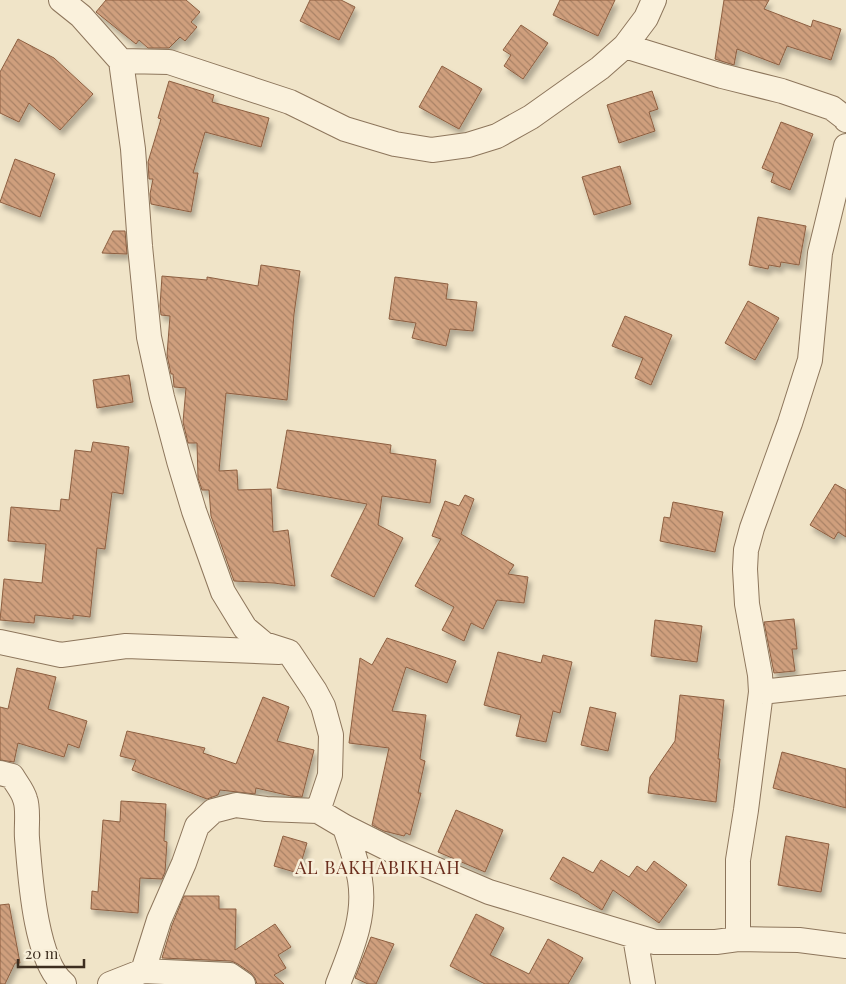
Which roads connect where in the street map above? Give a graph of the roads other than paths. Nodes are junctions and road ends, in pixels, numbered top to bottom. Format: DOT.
graph roads {
  1 [pos="61,0"];
  2 [pos="654,0"];
  3 [pos="625,46"];
  4 [pos="120,61"];
  5 [pos="846,120"];
  6 [pos="846,146"];
  7 [pos="0,642"];
  8 [pos="289,652"];
  9 [pos="846,683"];
  10 [pos="761,692"];
  11 [pos="0,773"];
  12 [pos="318,810"];
  13 [pos="345,827"];
  14 [pos="635,936"];
  15 [pos="738,939"];
  16 [pos="846,946"];
  17 [pos="143,971"];
  18 [pos="64,984"];
  19 [pos="110,984"];
  20 [pos="243,984"];
  21 [pos="338,984"];
  22 [pos="643,984"];
  1 -- 4 [label="street"];
  2 -- 3 [label="street"];
  3 -- 4 [label="street"];
  3 -- 5 [label="street"];
  4 -- 8 [label="street"];
  6 -- 10 [label="street"];
  7 -- 8 [label="street"];
  8 -- 12 [label="street"];
  9 -- 10 [label="street"];
  10 -- 15 [label="street"];
  11 -- 18 [label="street"];
  12 -- 13 [label="street"];
  12 -- 17 [label="street"];
  13 -- 14 [label="street"];
  13 -- 21 [label="street"];
  14 -- 15 [label="street"];
  14 -- 22 [label="street"];
  15 -- 16 [label="street"];
  17 -- 19 [label="street"];
  17 -- 20 [label="street"];
}
